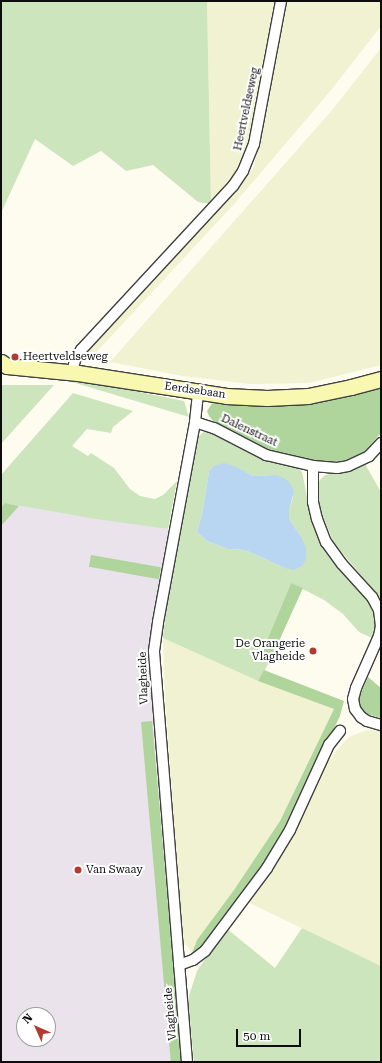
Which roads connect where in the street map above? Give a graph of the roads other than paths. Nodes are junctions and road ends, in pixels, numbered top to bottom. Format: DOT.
graph roads {
  1 [pos="281,1"];
  2 [pos="3,365"];
  3 [pos="72,372"];
  4 [pos="381,379"];
  5 [pos="198,392"];
  6 [pos="195,422"];
  7 [pos="381,443"];
  8 [pos="313,466"];
  9 [pos="381,725"];
  10 [pos="340,731"];
  11 [pos="179,965"];
  12 [pos="187,1062"];
  1 -- 3 [label="street, Heertveldseweg"];
  2 -- 3 [label="main road, Eerdsebaan"];
  3 -- 5 [label="main road, Eerdsebaan"];
  4 -- 5 [label="main road, Eerdsebaan"];
  5 -- 6 [label="street, Vlagheide"];
  6 -- 8 [label="street, Dalenstraat"];
  6 -- 11 [label="street, Vlagheide"];
  7 -- 8 [label="street, Dalenstraat"];
  8 -- 9 [label="street"];
  10 -- 11 [label="street"];
  11 -- 12 [label="street, Vlagheide"];
}
